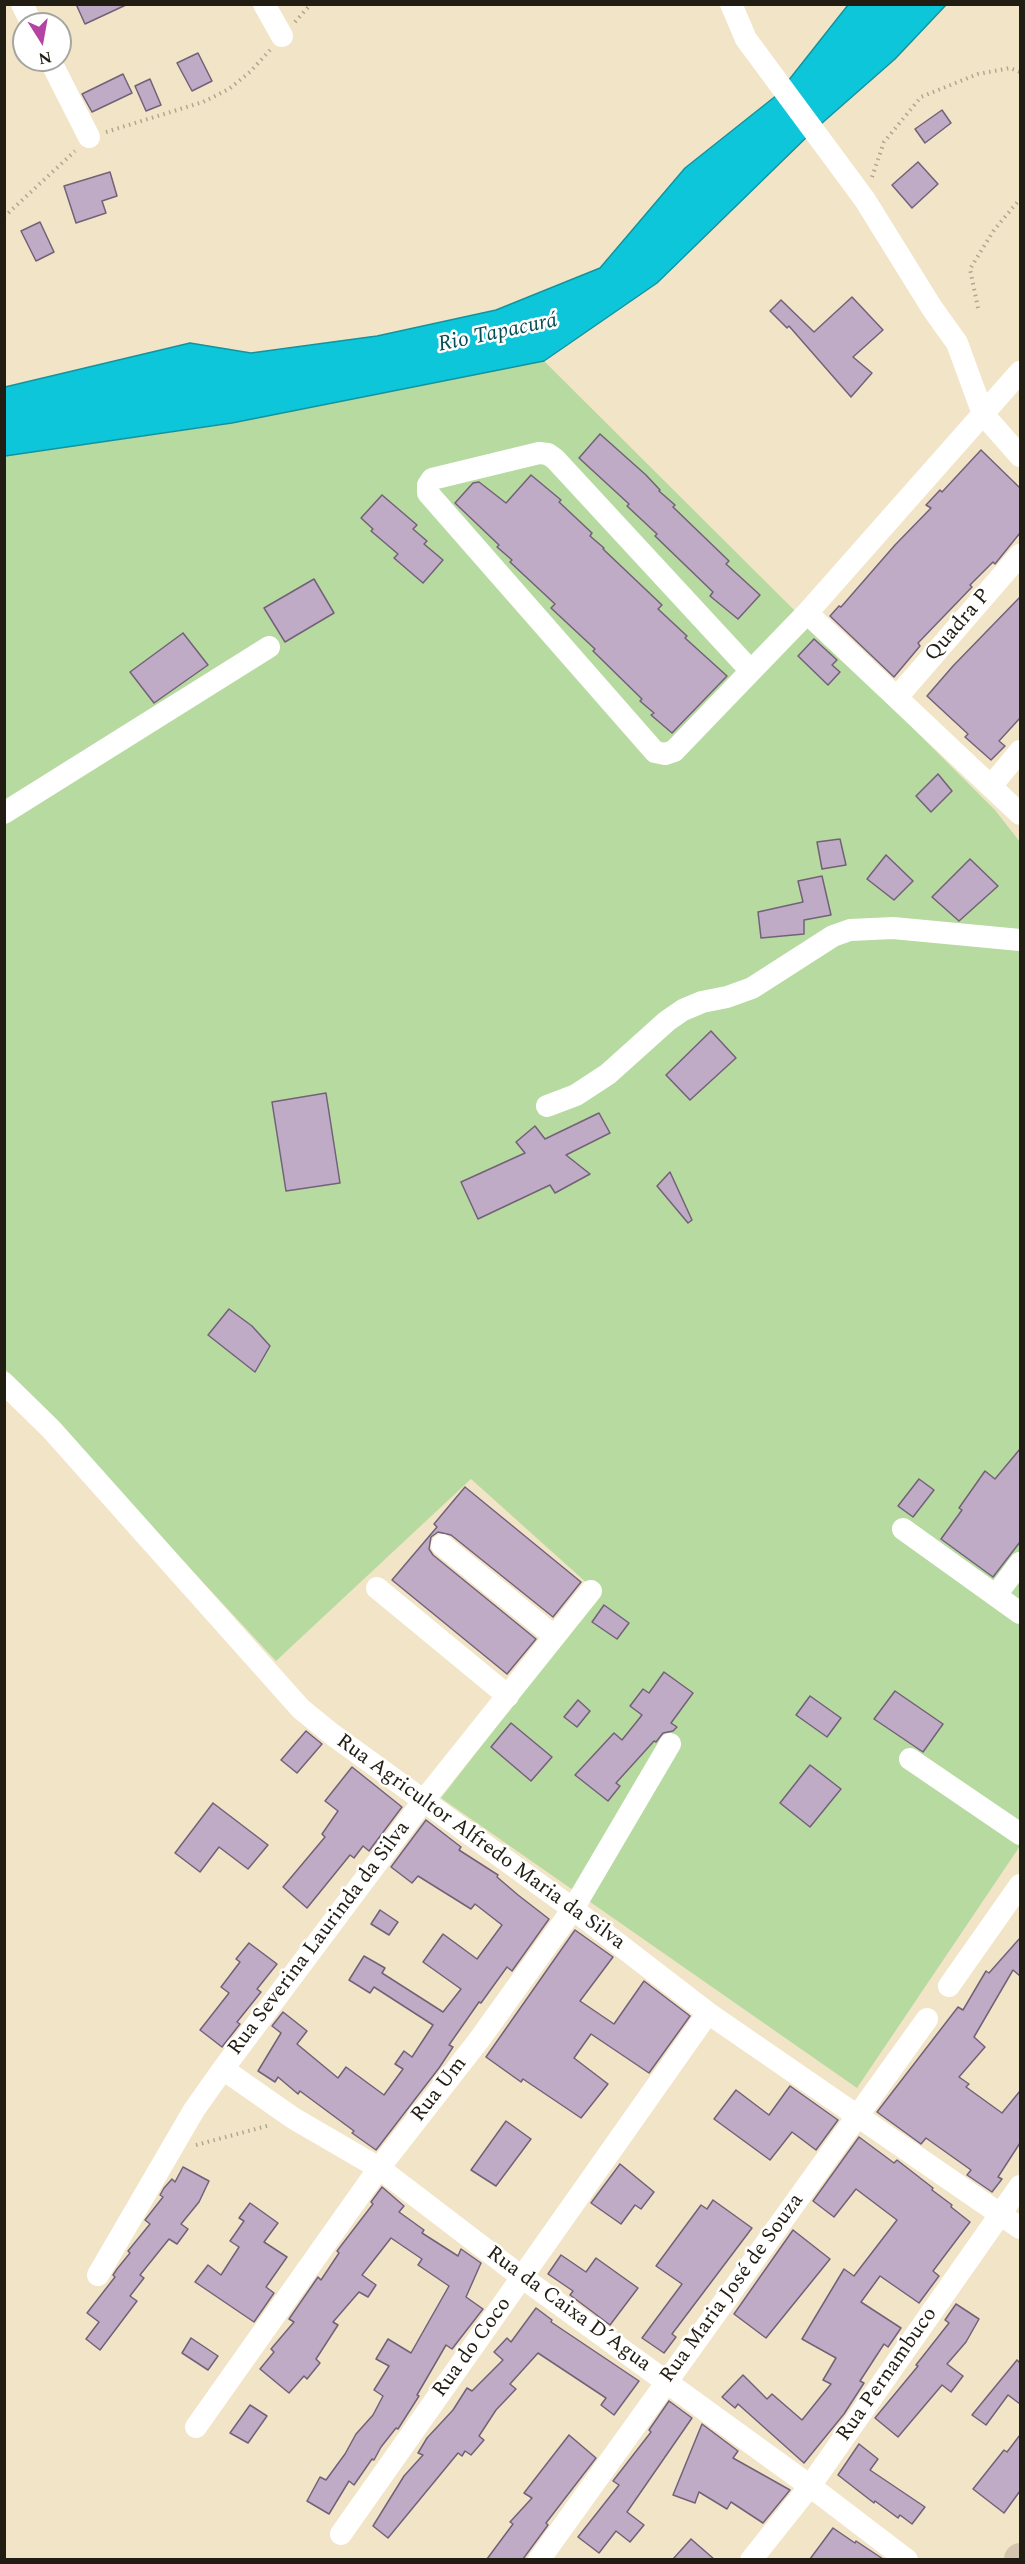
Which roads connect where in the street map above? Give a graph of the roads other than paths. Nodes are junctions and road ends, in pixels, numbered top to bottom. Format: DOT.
graph roads {
  1 [pos="264,4"];
  2 [pos="731,4"];
  3 [pos="282,36"];
  4 [pos="56,72"];
  5 [pos="89,137"];
  6 [pos="1020,372"];
  7 [pos="983,414"];
  8 [pos="1020,456"];
  9 [pos="1020,555"];
  10 [pos="807,613"];
  11 [pos="269,647"];
  12 [pos="751,671"];
  13 [pos="898,696"];
  14 [pos="1020,751"];
  15 [pos="992,785"];
  16 [pos="4,813"];
  17 [pos="1020,814"];
  18 [pos="1020,940"];
  19 [pos="547,1106"];
  20 [pos="4,1383"];
  21 [pos="903,1529"];
  22 [pos="442,1545"];
  23 [pos="1020,1563"];
  24 [pos="377,1588"];
  25 [pos="591,1591"];
  26 [pos="996,1595"];
  27 [pos="1020,1613"];
  28 [pos="555,1636"];
  29 [pos="508,1696"];
  30 [pos="670,1744"];
  31 [pos="910,1759"];
  32 [pos="424,1800"];
  33 [pos="1020,1834"];
  34 [pos="1020,1885"];
  35 [pos="573,1909"];
  36 [pos="949,1986"];
  37 [pos="708,2013"];
  38 [pos="927,2019"];
  39 [pos="223,2069"];
  40 [pos="857,2115"];
  41 [pos="379,2168"];
  42 [pos="1020,2186"];
  43 [pos="1001,2214"];
  44 [pos="1020,2228"];
  45 [pos="98,2276"];
  46 [pos="523,2278"];
  47 [pos="666,2382"];
  48 [pos="196,2427"];
  49 [pos="810,2486"];
  50 [pos="341,2534"];
  51 [pos="539,2559"];
  52 [pos="751,2559"];
  53 [pos="906,2559"];
  1 -- 3 [label="street"];
  2 -- 7 [label="street"];
  4 -- 5 [label="street"];
  6 -- 7 [label="street"];
  7 -- 8 [label="street"];
  7 -- 10 [label="street"];
  9 -- 13 [label="street, Quadra P"];
  10 -- 12 [label="street"];
  10 -- 13 [label="street"];
  11 -- 16 [label="street"];
  12 -- 12 [label="street"];
  13 -- 15 [label="street"];
  14 -- 15 [label="street"];
  15 -- 17 [label="street"];
  18 -- 19 [label="street"];
  20 -- 32 [label="street, Rua Agricultor Alfredo Maria da Silva"];
  21 -- 26 [label="street"];
  22 -- 28 [label="street"];
  23 -- 26 [label="street"];
  24 -- 29 [label="street"];
  25 -- 28 [label="street, Rua Severina Laurinda da Silva"];
  26 -- 27 [label="street"];
  28 -- 29 [label="street, Rua Severina Laurinda da Silva"];
  29 -- 32 [label="street, Rua Severina Laurinda da Silva"];
  30 -- 35 [label="street, Rua Um"];
  31 -- 33 [label="street"];
  32 -- 35 [label="street, Rua Agricultor Alfredo Maria da Silva"];
  32 -- 39 [label="street, Rua Severina Laurinda da Silva"];
  34 -- 36 [label="street"];
  35 -- 37 [label="street, Rua Agricultor Alfredo Maria da Silva"];
  35 -- 41 [label="street, Rua Um"];
  37 -- 40 [label="street, Rua Agricultor Alfredo Maria da Silva"];
  37 -- 46 [label="street, Rua do Coco"];
  38 -- 40 [label="street, Rua Maria José de Souza"];
  39 -- 41 [label="street, Rua da Caixa D´Agua"];
  39 -- 45 [label="street, Rua Severina Laurinda da Silva"];
  40 -- 43 [label="street, Rua Agricultor Alfredo Maria da Silva"];
  40 -- 47 [label="street, Rua Maria José de Souza"];
  41 -- 46 [label="street, Rua da Caixa D´Agua"];
  41 -- 48 [label="street, Rua Um"];
  42 -- 43 [label="street, Rua Pernambuco"];
  43 -- 44 [label="street, Rua Agricultor Alfredo Maria da Silva"];
  43 -- 49 [label="street, Rua Pernambuco"];
  46 -- 47 [label="street, Rua da Caixa D´Agua"];
  46 -- 50 [label="street, Rua do Coco"];
  47 -- 49 [label="street, Rua da Caixa D´Agua"];
  47 -- 51 [label="street, Rua Maria José de Souza"];
  49 -- 52 [label="street, Rua Pernambuco"];
  49 -- 53 [label="street, Rua da Caixa D´Agua"];
}
